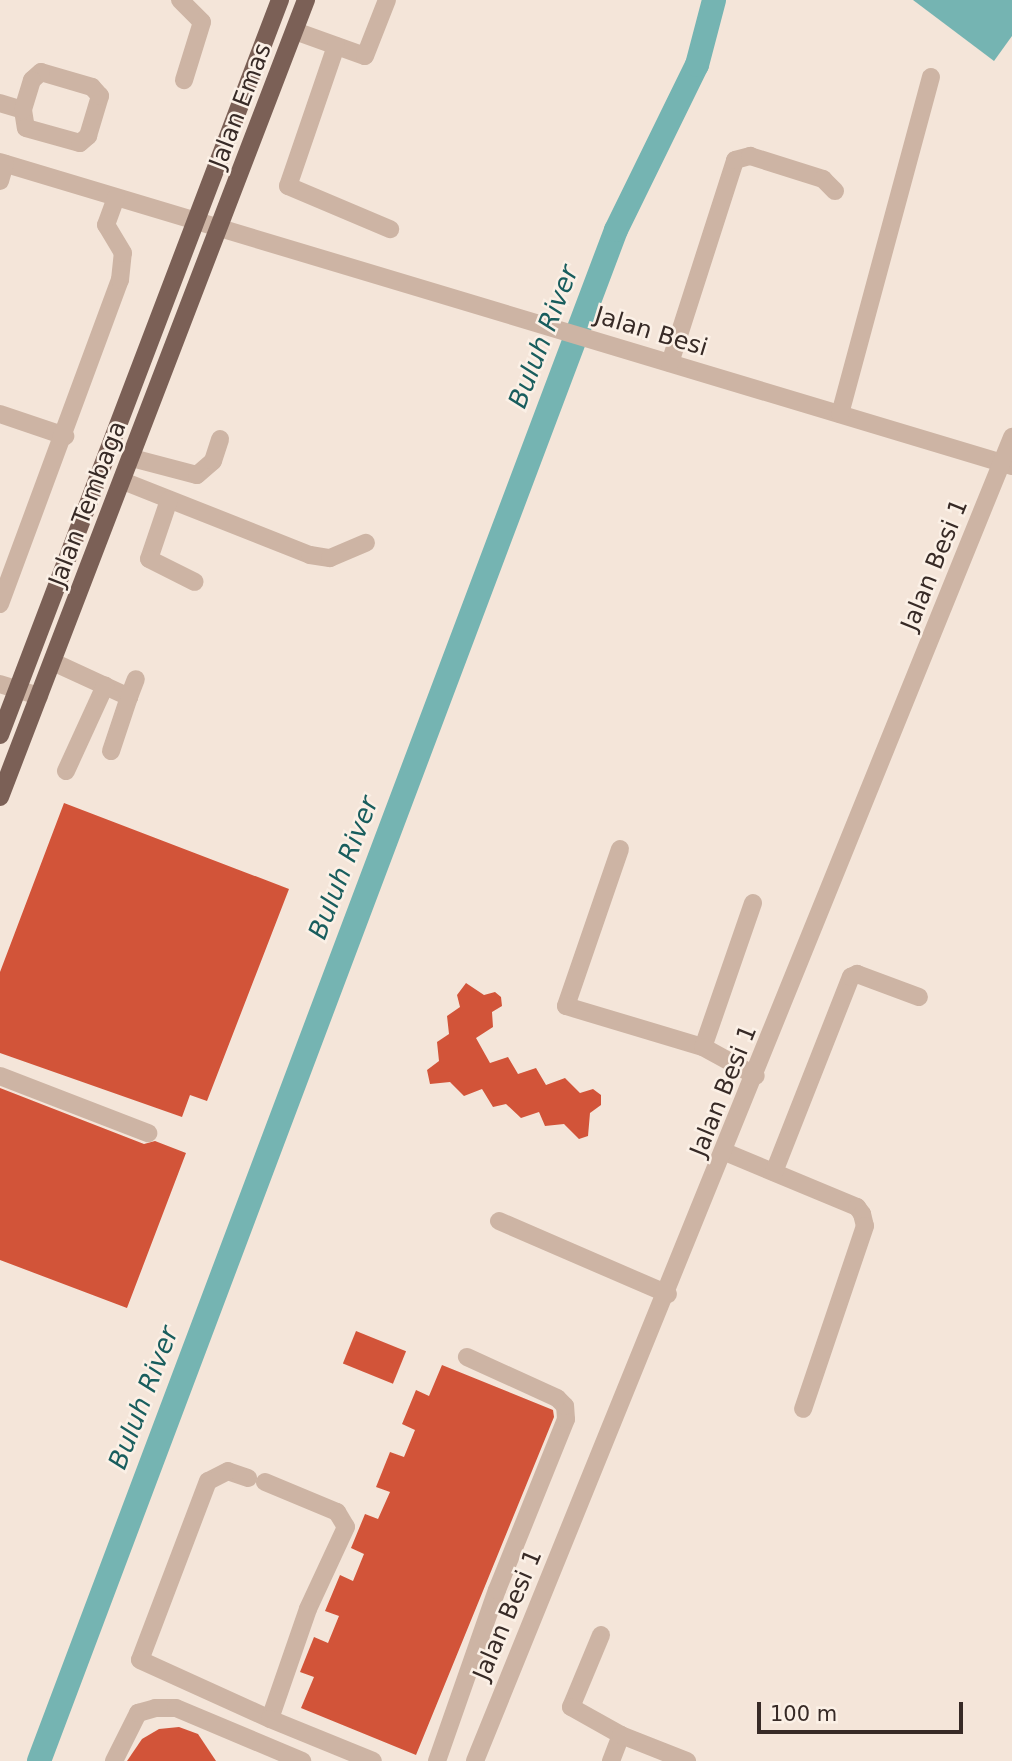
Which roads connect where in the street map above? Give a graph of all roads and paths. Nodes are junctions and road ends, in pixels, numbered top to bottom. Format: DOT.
graph roads {
  1 [pos="180,0"];
  2 [pos="281,0"];
  3 [pos="306,0"];
  4 [pos="387,0"];
  5 [pos="295,31"];
  6 [pos="336,46"];
  7 [pos="930,77"];
  8 [pos="184,80"];
  9 [pos="0,103"];
  10 [pos="23,110"];
  11 [pos="2,169"];
  12 [pos="835,191"];
  13 [pos="116,198"];
  14 [pos="195,221"];
  15 [pos="220,229"];
  16 [pos="390,229"];
  17 [pos="670,363"];
  18 [pos="0,414"];
  19 [pos="840,414"];
  20 [pos="65,436"];
  21 [pos="1012,436"];
  22 [pos="220,439"];
  23 [pos="132,458"];
  24 [pos="1007,464"];
  25 [pos="123,481"];
  26 [pos="169,500"];
  27 [pos="366,543"];
  28 [pos="195,582"];
  29 [pos="0,604"];
  30 [pos="53,662"];
  31 [pos="136,679"];
  32 [pos="0,684"];
  33 [pos="105,686"];
  34 [pos="18,689"];
  35 [pos="39,696"];
  36 [pos="129,697"];
  37 [pos="0,735"];
  38 [pos="111,751"];
  39 [pos="66,771"];
  40 [pos="0,797"];
  41 [pos="620,849"];
  42 [pos="753,903"];
  43 [pos="919,997"];
  44 [pos="703,1047"];
  45 [pos="0,1076"];
  46 [pos="756,1076"];
  47 [pos="148,1133"];
  48 [pos="725,1152"];
  49 [pos="774,1172"];
  50 [pos="499,1221"];
  51 [pos="668,1294"];
  52 [pos="467,1357"];
  53 [pos="803,1409"];
  54 [pos="601,1635"];
  55 [pos="270,1719"];
  56 [pos="621,1735"];
  57 [pos="614,1760"];
  58 [pos="114,1761"];
  59 [pos="302,1761"];
  60 [pos="373,1761"];
  61 [pos="437,1761"];
  62 [pos="475,1761"];
  63 [pos="687,1761"];
  1 -- 8 [label="street"];
  2 -- 14 [label="main road, Jalan Emas"];
  3 -- 5 [label="main road, Jalan Emas"];
  4 -- 6 [label="street"];
  5 -- 6 [label="street"];
  5 -- 15 [label="main road, Jalan Emas"];
  6 -- 16 [label="street"];
  7 -- 19 [label="street"];
  9 -- 10 [label="street"];
  10 -- 10 [label="street"];
  11 -- 13 [label="street, Jalan Besi"];
  12 -- 17 [label="street"];
  13 -- 14 [label="street, Jalan Besi"];
  13 -- 20 [label="street"];
  14 -- 15 [label="street, Jalan Besi"];
  14 -- 34 [label="main road, Jalan Tembaga"];
  15 -- 17 [label="street, Jalan Besi"];
  15 -- 23 [label="main road, Jalan Tembaga"];
  17 -- 19 [label="street, Jalan Besi"];
  18 -- 20 [label="street"];
  19 -- 24 [label="street, Jalan Besi"];
  20 -- 29 [label="street"];
  21 -- 24 [label="street, Jalan Besi 1"];
  22 -- 23 [label="street"];
  23 -- 25 [label="main road, Jalan Tembaga"];
  24 -- 46 [label="street, Jalan Besi 1"];
  25 -- 26 [label="street"];
  25 -- 30 [label="main road, Jalan Tembaga"];
  26 -- 27 [label="street"];
  26 -- 28 [label="street"];
  30 -- 33 [label="street"];
  30 -- 35 [label="main road, Jalan Tembaga"];
  31 -- 36 [label="street"];
  32 -- 34 [label="street"];
  33 -- 36 [label="street"];
  33 -- 39 [label="street"];
  34 -- 35 [label="street"];
  34 -- 37 [label="main road, Jalan Tembaga"];
  35 -- 40 [label="main road, Jalan Tembaga"];
  36 -- 38 [label="street"];
  41 -- 44 [label="street"];
  42 -- 44 [label="street"];
  43 -- 49 [label="street"];
  44 -- 46 [label="street"];
  45 -- 47 [label="street"];
  46 -- 48 [label="street, Jalan Besi 1"];
  48 -- 49 [label="street"];
  48 -- 51 [label="street, Jalan Besi 1"];
  49 -- 53 [label="street"];
  50 -- 51 [label="street"];
  51 -- 62 [label="street, Jalan Besi 1"];
  52 -- 61 [label="street"];
  54 -- 56 [label="street"];
  55 -- 55 [label="street"];
  55 -- 60 [label="street"];
  56 -- 57 [label="street"];
  56 -- 63 [label="street"];
  58 -- 59 [label="street"];
}
